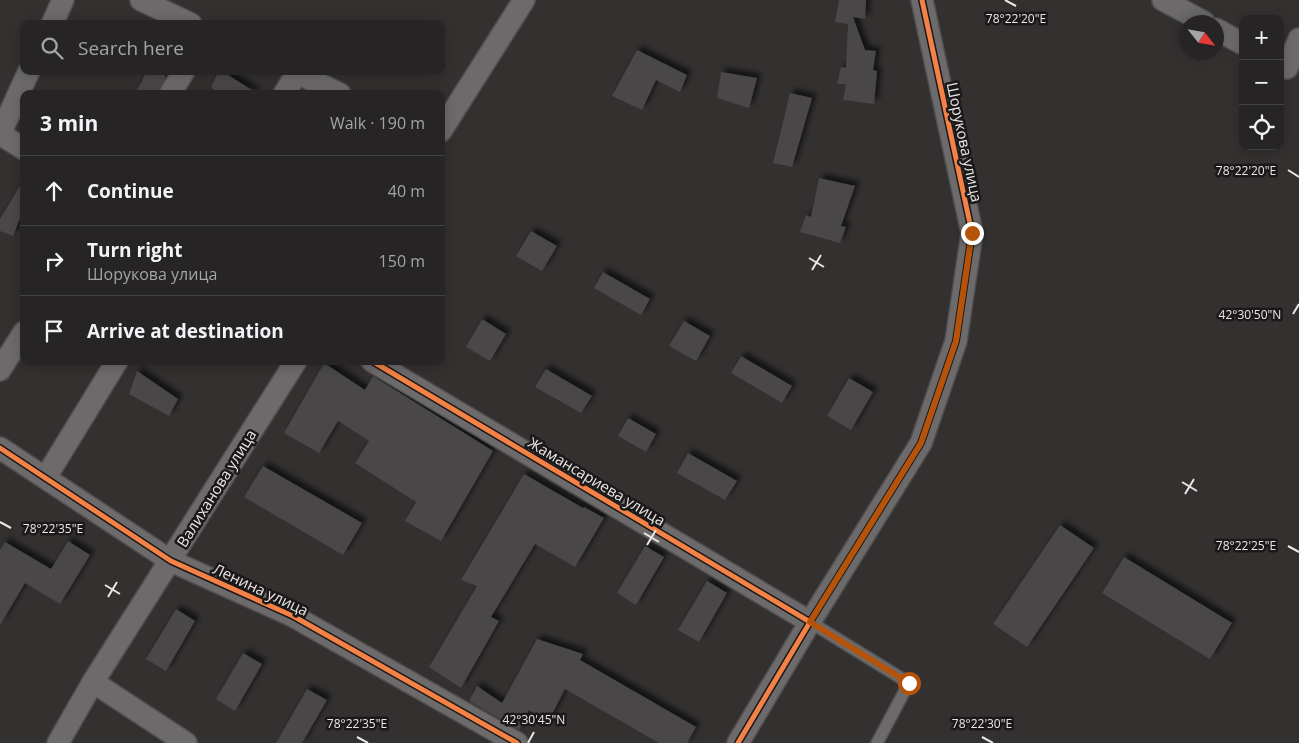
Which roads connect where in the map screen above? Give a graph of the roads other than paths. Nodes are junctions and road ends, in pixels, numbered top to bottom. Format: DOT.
graph roads {
  1 [pos="63,0"];
  2 [pos="141,0"];
  3 [pos="524,0"];
  4 [pos="922,0"];
  5 [pos="1163,0"];
  6 [pos="1191,15"];
  7 [pos="54,20"];
  8 [pos="183,20"];
  9 [pos="1224,33"];
  10 [pos="1299,39"];
  11 [pos="1239,42"];
  12 [pos="1289,69"];
  13 [pos="27,75"];
  14 [pos="182,75"];
  15 [pos="294,75"];
  16 [pos="301,75"];
  17 [pos="20,90"];
  18 [pos="172,90"];
  19 [pos="286,90"];
  20 [pos="332,90"];
  21 [pos="20,91"];
  22 [pos="445,126"];
  23 [pos="0,134"];
  24 [pos="20,146"];
  25 [pos="20,338"];
  26 [pos="115,365"];
  27 [pos="294,365"];
  28 [pos="379,365"];
  29 [pos="0,370"];
  30 [pos="0,448"];
  31 [pos="46,478"];
  32 [pos="171,561"];
  33 [pos="810,622"];
  34 [pos="93,682"];
  35 [pos="58,743"];
  36 [pos="186,743"];
  37 [pos="517,743"];
  38 [pos="738,743"];
  39 [pos="877,743"];
  1 -- 7 [label="street"];
  2 -- 8 [label="street"];
  3 -- 22 [label="street"];
  4 -- 33 [label="street, Шорукова улица"];
  5 -- 6 [label="street"];
  9 -- 11 [label="street"];
  10 -- 12 [label="street"];
  13 -- 17 [label="street"];
  14 -- 18 [label="street"];
  15 -- 19 [label="street"];
  16 -- 20 [label="street"];
  21 -- 23 [label="street"];
  23 -- 24 [label="street"];
  25 -- 29 [label="street"];
  26 -- 31 [label="street"];
  27 -- 32 [label="street, Валиханова улица"];
  28 -- 33 [label="street, Жамансариева улица"];
  30 -- 31 [label="street, Ленина улица"];
  31 -- 32 [label="street, Ленина улица"];
  32 -- 34 [label="street, Валиханова улица"];
  32 -- 37 [label="street, Ленина улица"];
  33 -- 38 [label="street, Шорукова улица"];
  33 -- 39 [label="lane"];
  34 -- 35 [label="street, Валиханова улица"];
  34 -- 36 [label="street"];
}
